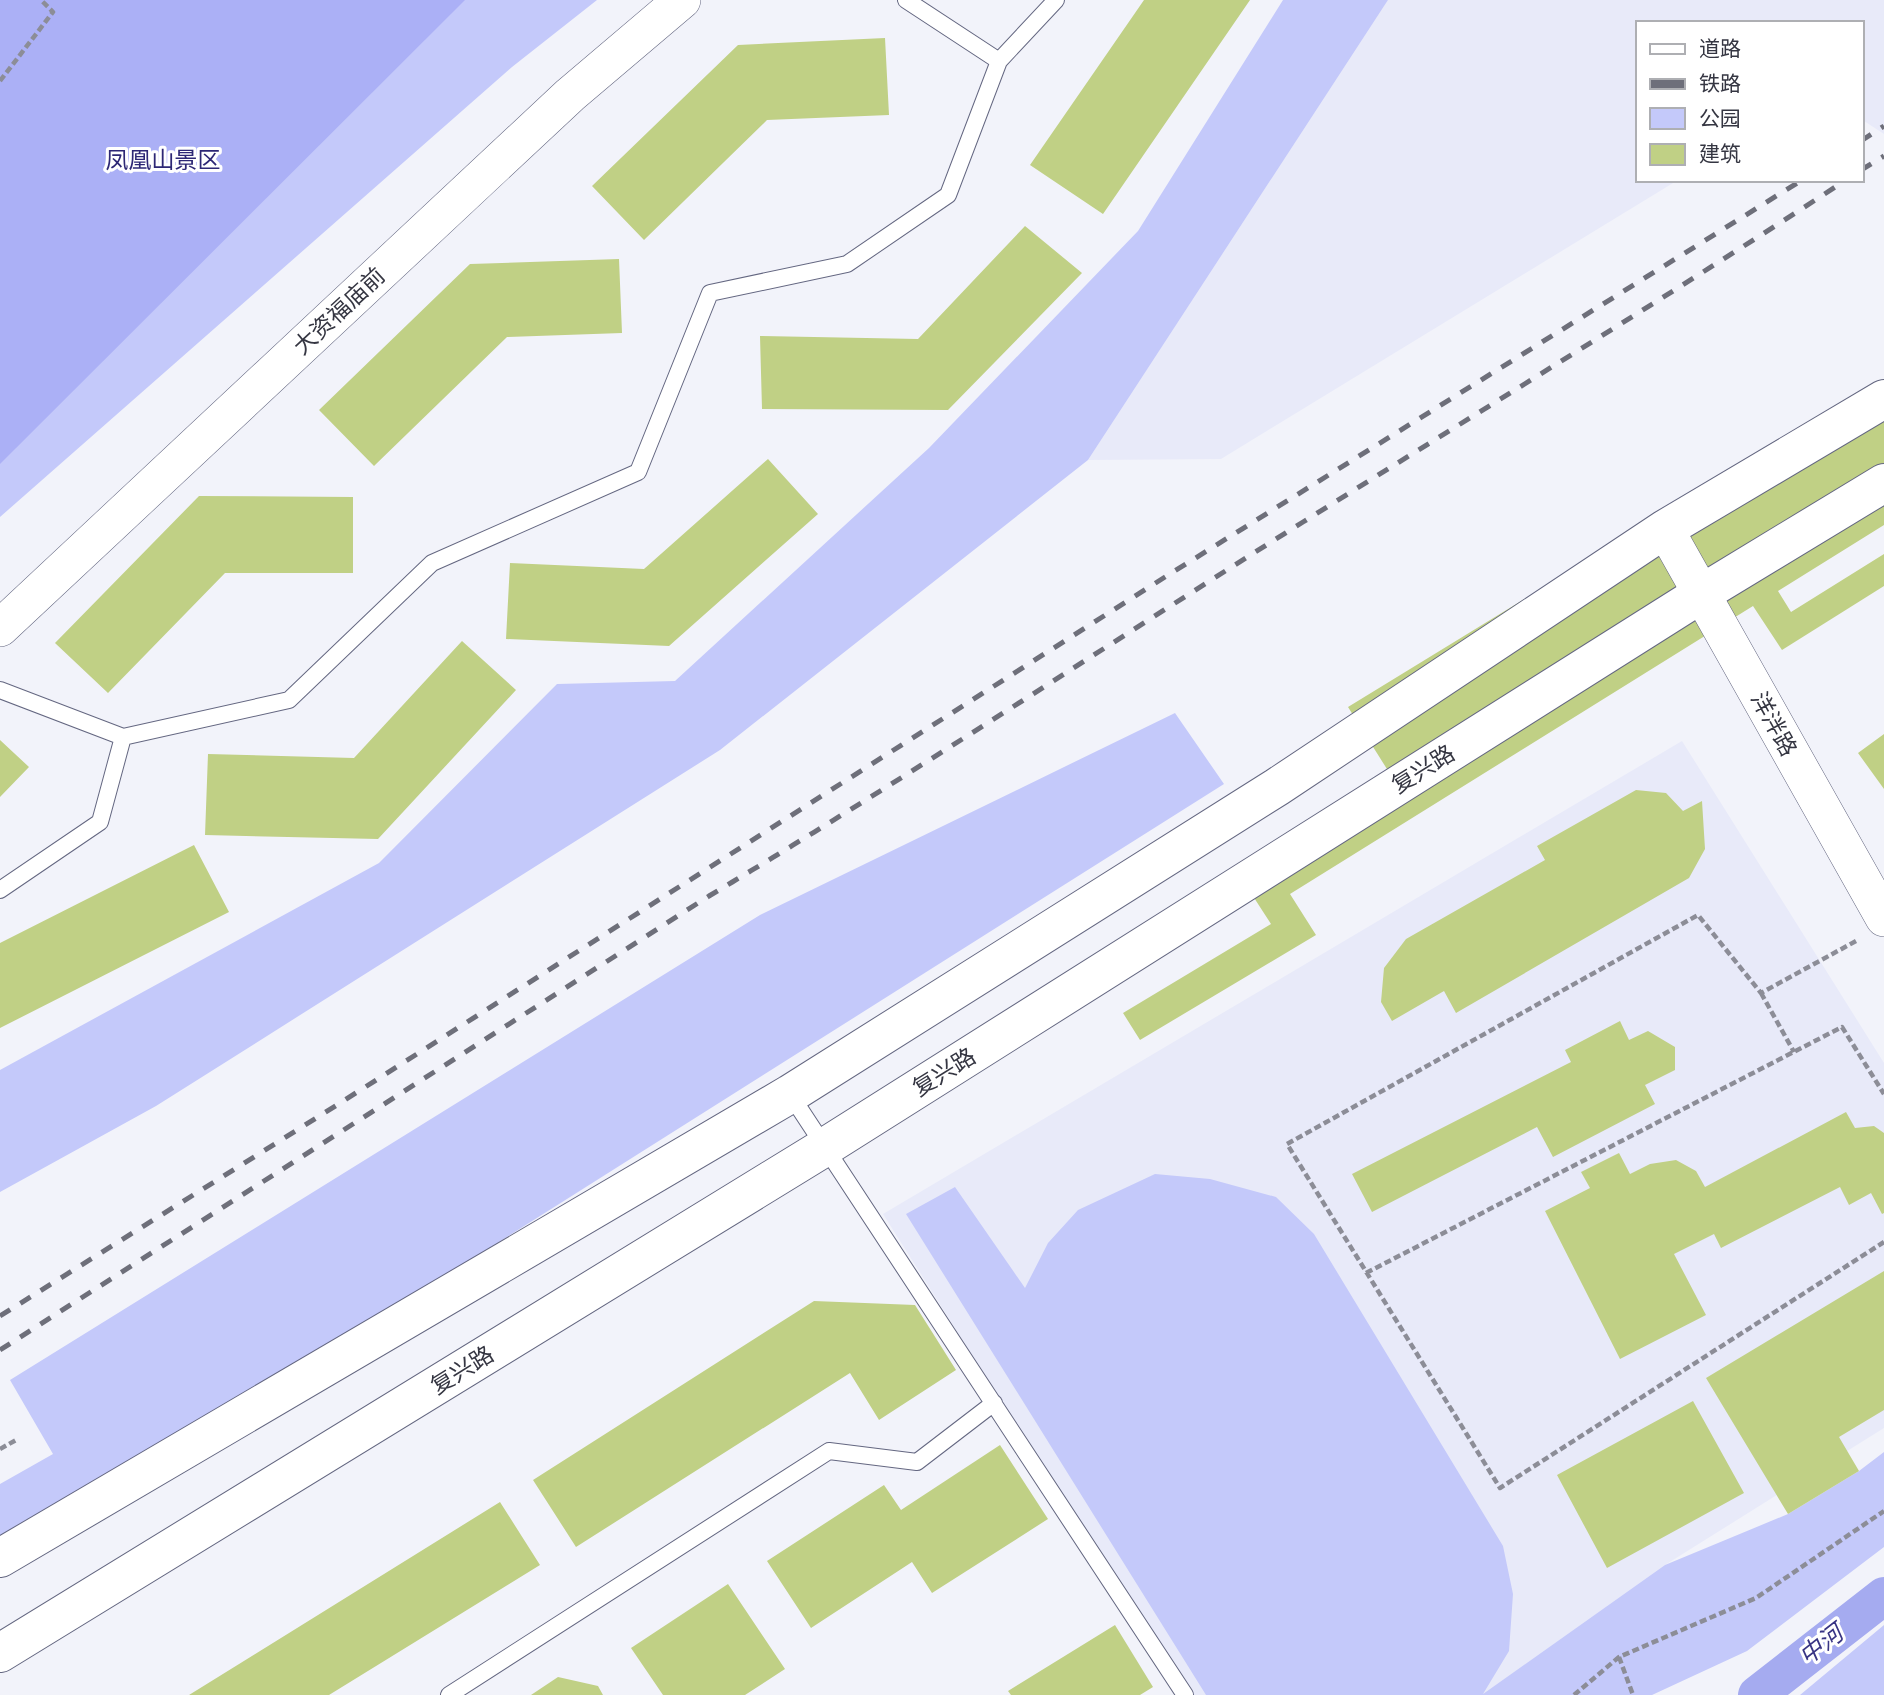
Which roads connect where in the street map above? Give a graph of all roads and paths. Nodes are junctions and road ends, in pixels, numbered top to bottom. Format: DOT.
graph roads {
  1 [pos="41,0"];
  2 [pos="682,0"];
  3 [pos="906,0"];
  4 [pos="1056,0"];
  5 [pos="999,61"];
  6 [pos="0,82"];
  7 [pos="1884,399"];
  8 [pos="1884,483"];
  9 [pos="1665,529"];
  10 [pos="1701,594"];
  11 [pos="0,628"];
  12 [pos="0,690"];
  13 [pos="123,737"];
  14 [pos="0,890"];
  15 [pos="1873,928"];
  16 [pos="1761,993"];
  17 [pos="1794,1052"];
  18 [pos="790,1094"];
  19 [pos="1884,1094"];
  20 [pos="825,1147"];
  21 [pos="1884,1242"];
  22 [pos="1366,1273"];
  23 [pos="994,1403"];
  24 [pos="16,1440"];
  25 [pos="0,1449"];
  26 [pos="1884,1511"];
  27 [pos="0,1558"];
  28 [pos="0,1653"];
  29 [pos="1619,1657"];
  30 [pos="449,1695"];
  31 [pos="1185,1695"];
  32 [pos="1574,1695"];
  33 [pos="1633,1695"];
  1 -- 6 [label="path"];
  2 -- 11 [label="street, 大资福庙前"];
  3 -- 5 [label="lane"];
  4 -- 5 [label="lane"];
  5 -- 13 [label="lane"];
  7 -- 9 [label="main road"];
  8 -- 10 [label="main road, 复兴路"];
  9 -- 10 [label="street, 洋泮路"];
  9 -- 18 [label="main road"];
  10 -- 15 [label="street, 洋泮路"];
  10 -- 20 [label="main road, 复兴路"];
  12 -- 13 [label="lane"];
  13 -- 14 [label="lane"];
  15 -- 16 [label="path"];
  16 -- 17 [label="path"];
  16 -- 22 [label="path"];
  17 -- 19 [label="path"];
  17 -- 22 [label="path"];
  18 -- 20 [label="lane"];
  18 -- 27 [label="main road"];
  20 -- 23 [label="lane"];
  20 -- 28 [label="main road, 复兴路"];
  21 -- 22 [label="path"];
  23 -- 30 [label="lane"];
  23 -- 31 [label="lane"];
  24 -- 25 [label="path"];
  26 -- 29 [label="path"];
  29 -- 32 [label="path"];
  29 -- 33 [label="path"];
}
